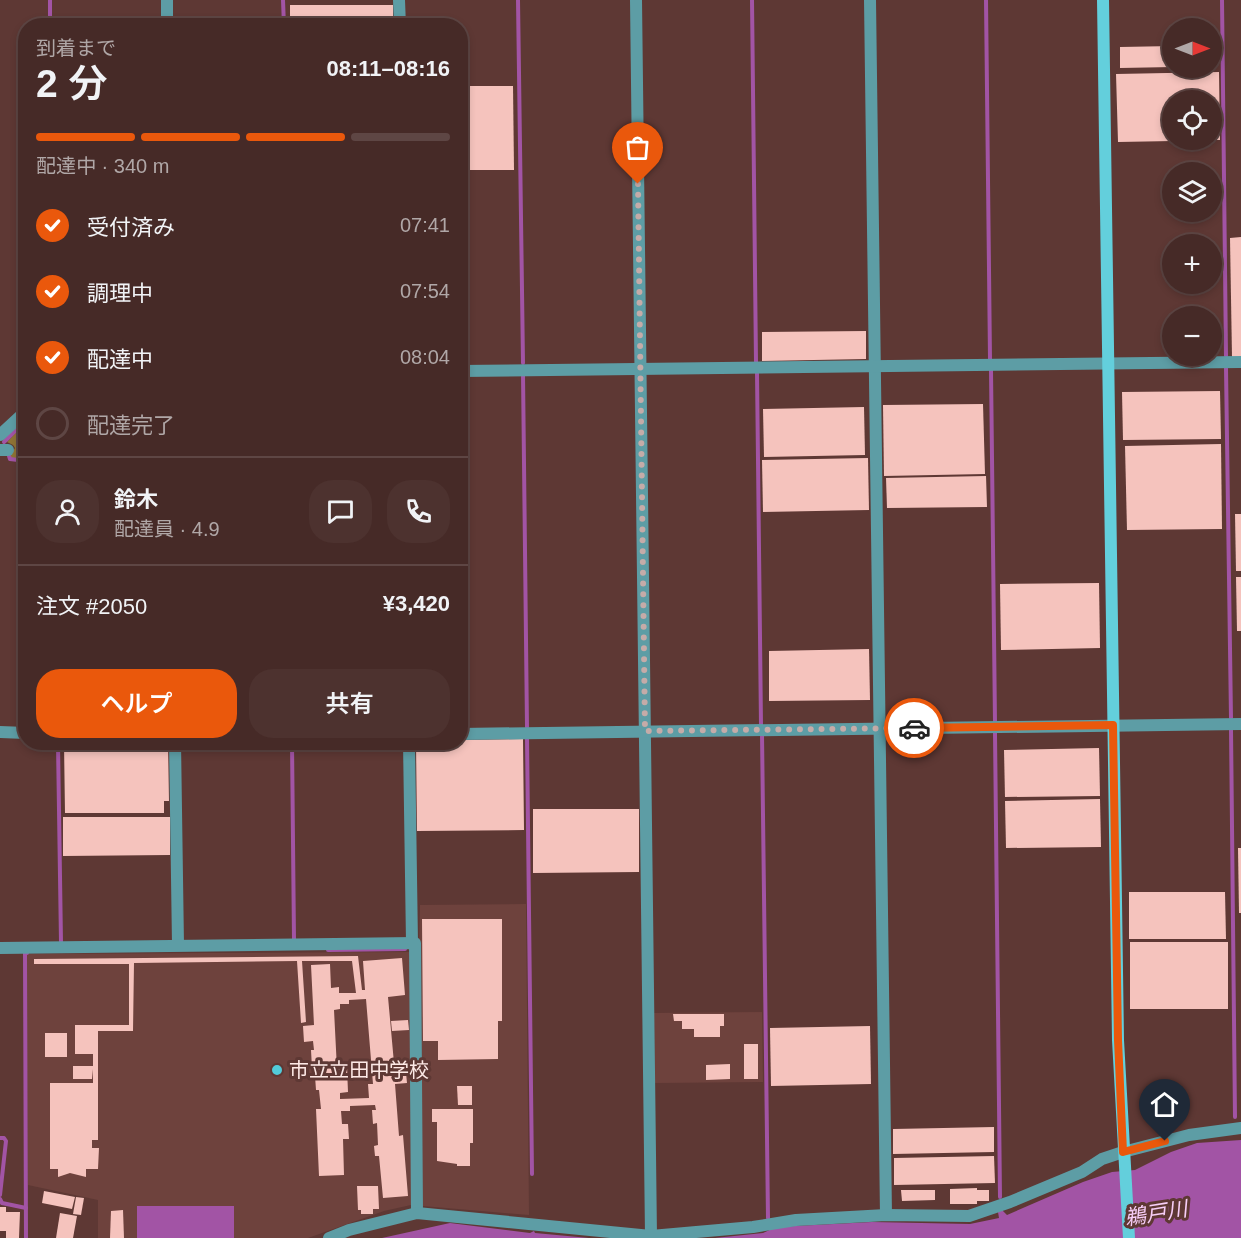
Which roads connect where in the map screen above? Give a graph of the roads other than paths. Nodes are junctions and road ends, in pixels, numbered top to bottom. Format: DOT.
graph roads {
  1 [pos="167,0"];
  2 [pos="399,0"];
  3 [pos="636,0"];
  4 [pos="870,0"];
  5 [pos="1103,0"];
  6 [pos="167,18"];
  7 [pos="400,18"];
  8 [pos="1241,362"];
  9 [pos="1108,363"];
  10 [pos="874,366"];
  11 [pos="640,369"];
  12 [pos="468,371"];
  13 [pos="18,418"];
  14 [pos="0,435"];
  15 [pos="1241,724"];
  16 [pos="1113,725"];
  17 [pos="878,729"];
  18 [pos="645,731"];
  19 [pos="0,732"];
  20 [pos="18,733"];
  21 [pos="468,734"];
  22 [pos="175,750"];
  23 [pos="409,750"];
  24 [pos="412,944"];
  25 [pos="178,945"];
  26 [pos="0,948"];
  27 [pos="1241,1128"];
  28 [pos="1123,1152"];
  29 [pos="417,1213"];
  30 [pos="886,1215"];
  31 [pos="651,1236"];
  32 [pos="329,1238"];
  33 [pos="1129,1238"];
  1 -- 6 [label="street"];
  2 -- 7 [label="street"];
  3 -- 11 [label="street"];
  4 -- 10 [label="street"];
  5 -- 9 [label="street"];
  8 -- 9 [label="street"];
  9 -- 10 [label="street"];
  9 -- 16 [label="street"];
  10 -- 11 [label="street"];
  10 -- 17 [label="street"];
  11 -- 12 [label="street"];
  11 -- 18 [label="street"];
  13 -- 14 [label="street"];
  15 -- 16 [label="street"];
  16 -- 17 [label="street"];
  16 -- 28 [label="street"];
  17 -- 18 [label="street"];
  17 -- 30 [label="street"];
  18 -- 21 [label="street"];
  18 -- 31 [label="street"];
  19 -- 20 [label="street"];
  22 -- 25 [label="street"];
  23 -- 24 [label="street"];
  24 -- 25 [label="street"];
  24 -- 29 [label="street"];
  25 -- 26 [label="street"];
  27 -- 28 [label="street"];
  28 -- 30 [label="street"];
  28 -- 33 [label="street"];
  29 -- 31 [label="street"];
  29 -- 32 [label="street"];
  30 -- 31 [label="street"];
}
